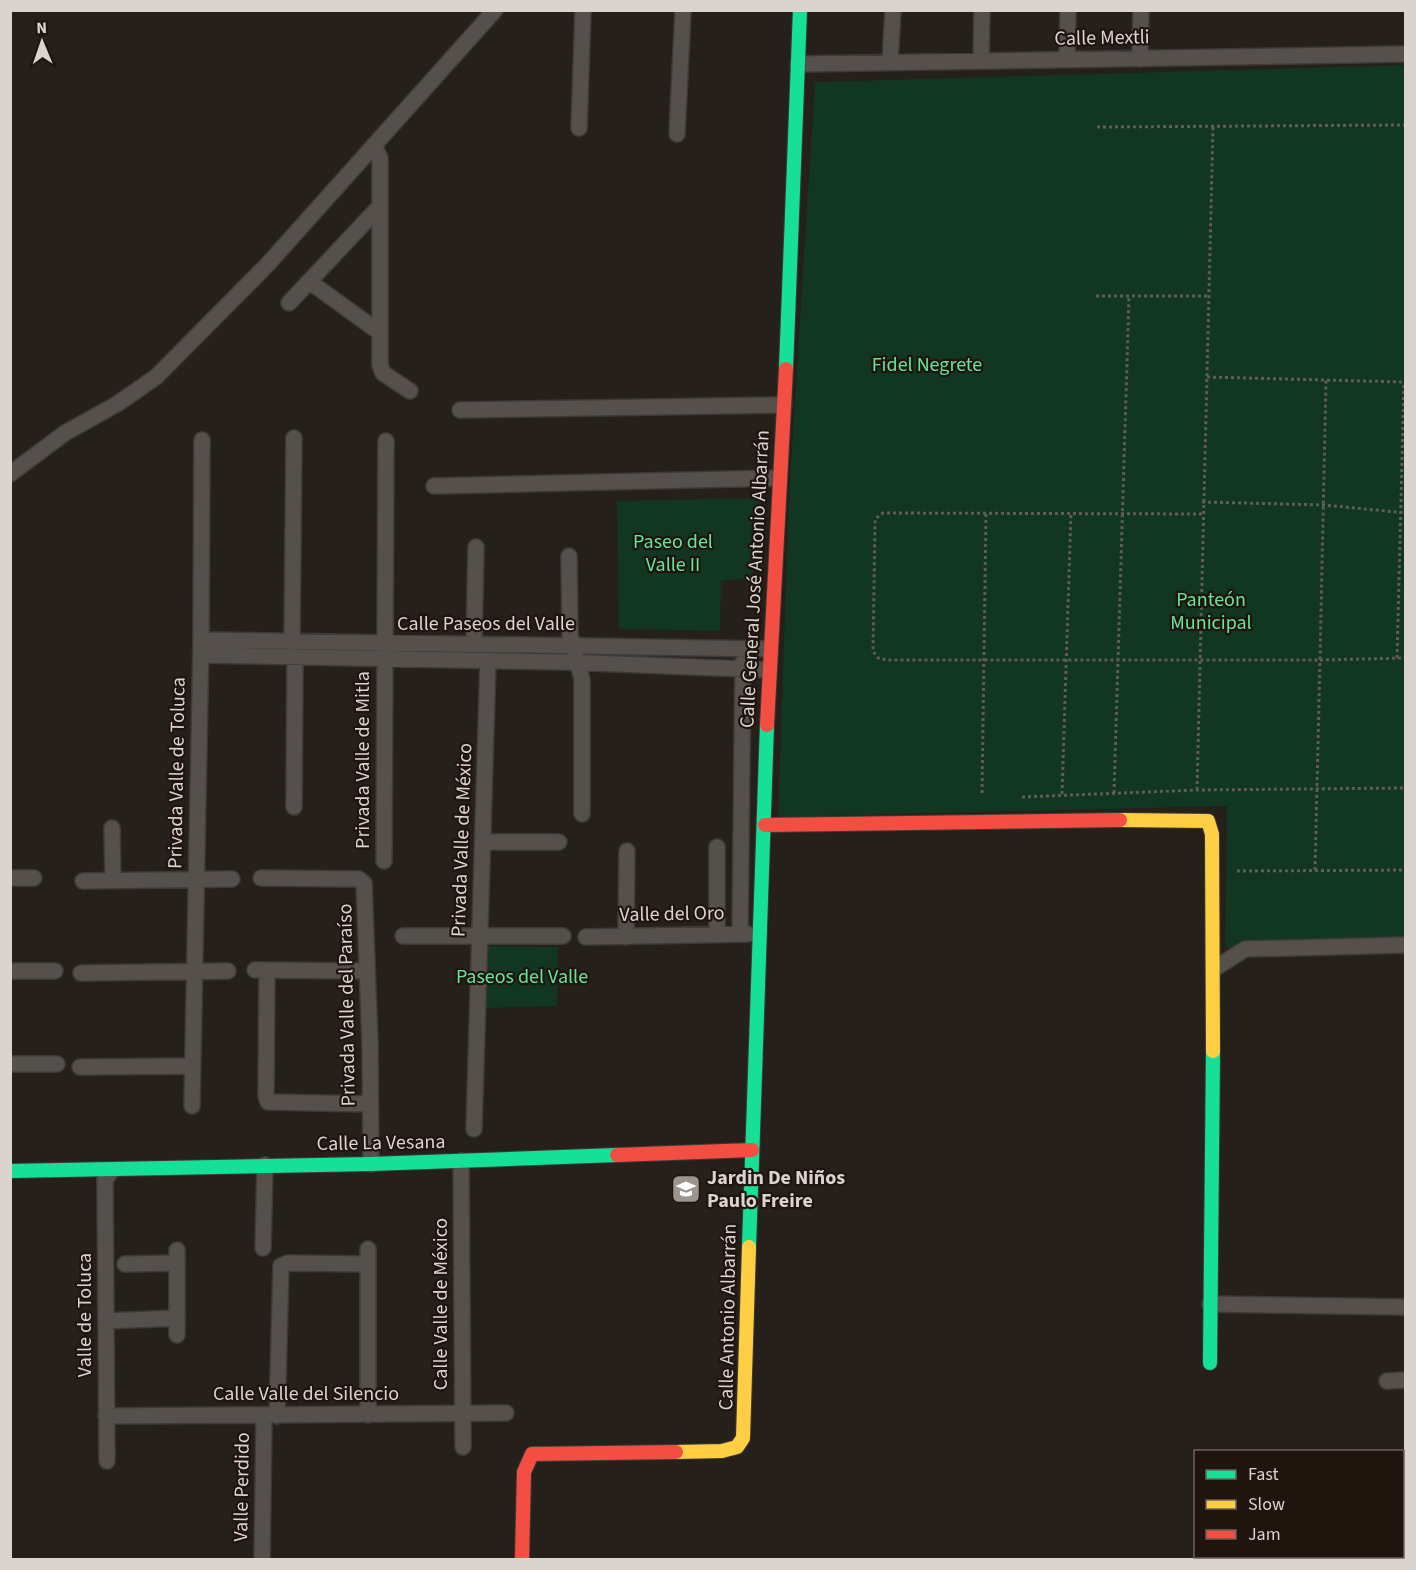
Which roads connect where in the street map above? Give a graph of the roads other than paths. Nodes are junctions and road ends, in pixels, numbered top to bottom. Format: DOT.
graph roads {
  1 [pos="495,10"];
  2 [pos="582,10"];
  3 [pos="683,10"];
  4 [pos="800,10"];
  5 [pos="893,10"];
  6 [pos="981,10"];
  7 [pos="1068,10"];
  8 [pos="1141,10"];
  9 [pos="1406,54"];
  10 [pos="1140,59"];
  11 [pos="981,60"];
  12 [pos="1067,60"];
  13 [pos="890,62"];
  14 [pos="798,64"];
  15 [pos="579,128"];
  16 [pos="677,134"];
  17 [pos="374,145"];
  18 [pos="379,207"];
  19 [pos="310,282"];
  20 [pos="289,303"];
  21 [pos="379,332"];
  22 [pos="410,391"];
  23 [pos="784,405"];
  24 [pos="460,410"];
  25 [pos="294,438"];
  26 [pos="202,440"];
  27 [pos="386,441"];
  28 [pos="10,474"];
  29 [pos="779,478"];
  30 [pos="434,486"];
  31 [pos="476,548"];
  32 [pos="569,556"];
  33 [pos="474,645"];
  34 [pos="573,646"];
  35 [pos="201,647"];
  36 [pos="743,649"];
  37 [pos="770,649"];
  38 [pos="293,650"];
  39 [pos="385,652"];
  40 [pos="488,660"];
  41 [pos="579,663"];
  42 [pos="743,668"];
  43 [pos="769,670"];
  44 [pos="294,807"];
  45 [pos="582,814"];
  46 [pos="765,825"];
  47 [pos="112,828"];
  48 [pos="484,842"];
  49 [pos="560,842"];
  50 [pos="717,847"];
  51 [pos="627,851"];
  52 [pos="384,861"];
  53 [pos="10,878"];
  54 [pos="34,878"];
  55 [pos="261,878"];
  56 [pos="196,879"];
  57 [pos="232,879"];
  58 [pos="83,881"];
  59 [pos="112,881"];
  60 [pos="717,933"];
  61 [pos="740,934"];
  62 [pos="760,935"];
  63 [pos="403,936"];
  64 [pos="480,936"];
  65 [pos="563,936"];
  66 [pos="586,937"];
  67 [pos="626,937"];
  68 [pos="1406,945"];
  69 [pos="1214,969"];
  70 [pos="10,971"];
  71 [pos="55,971"];
  72 [pos="228,971"];
  73 [pos="365,971"];
  74 [pos="193,972"];
  75 [pos="81,973"];
  76 [pos="10,1064"];
  77 [pos="57,1064"];
  78 [pos="192,1066"];
  79 [pos="80,1067"];
  80 [pos="370,1104"];
  81 [pos="192,1106"];
  82 [pos="474,1129"];
  83 [pos="752,1150"];
  84 [pos="461,1161"];
  85 [pos="371,1164"];
  86 [pos="265,1165"];
  87 [pos="112,1170"];
  88 [pos="10,1172"];
  89 [pos="263,1248"];
  90 [pos="124,1264"];
  91 [pos="1210,1304"];
  92 [pos="1406,1307"];
  93 [pos="177,1318"];
  94 [pos="106,1321"];
  95 [pos="177,1335"];
  96 [pos="1210,1363"];
  97 [pos="1406,1380"];
  98 [pos="1387,1381"];
  99 [pos="506,1413"];
  100 [pos="462,1414"];
  101 [pos="368,1415"];
  102 [pos="106,1416"];
  103 [pos="271,1416"];
  104 [pos="463,1447"];
  105 [pos="107,1461"];
  106 [pos="262,1560"];
  107 [pos="522,1560"];
  1 -- 17 [label="street"];
  2 -- 15 [label="street"];
  3 -- 16 [label="street"];
  4 -- 14 [label="street, Calle General José Antonio Albarrán"];
  5 -- 13 [label="street"];
  6 -- 11 [label="street"];
  7 -- 12 [label="street"];
  8 -- 10 [label="street"];
  9 -- 10 [label="street, Calle Mextli"];
  10 -- 12 [label="street, Calle Mextli"];
  11 -- 12 [label="street, Calle Mextli"];
  11 -- 13 [label="street, Calle Mextli"];
  13 -- 14 [label="street, Calle Mextli"];
  14 -- 23 [label="street, Calle General José Antonio Albarrán"];
  17 -- 18 [label="street"];
  17 -- 28 [label="street"];
  18 -- 19 [label="street"];
  18 -- 21 [label="street"];
  19 -- 20 [label="street"];
  19 -- 21 [label="street"];
  21 -- 22 [label="street"];
  23 -- 24 [label="street"];
  23 -- 29 [label="street, Calle General José Antonio Albarrán"];
  25 -- 38 [label="street"];
  26 -- 35 [label="street, Privada Valle de Toluca"];
  27 -- 39 [label="street, Privada Valle de Mitla"];
  29 -- 30 [label="street"];
  29 -- 37 [label="street, Calle General José Antonio Albarrán"];
  31 -- 33 [label="street"];
  32 -- 34 [label="street"];
  33 -- 34 [label="street, Calle Paseos del Valle"];
  33 -- 39 [label="street, Calle Paseos del Valle"];
  34 -- 36 [label="street, Calle Paseos del Valle"];
  34 -- 41 [label="street"];
  35 -- 38 [label="street, Calle Paseos del Valle"];
  35 -- 56 [label="street, Privada Valle de Toluca"];
  36 -- 37 [label="street, Calle Paseos del Valle"];
  36 -- 42 [label="street"];
  37 -- 43 [label="street, Calle General José Antonio Albarrán"];
  38 -- 39 [label="street, Calle Paseos del Valle"];
  38 -- 44 [label="street"];
  39 -- 40 [label="street, Calle Paseos del Valle"];
  39 -- 52 [label="street, Privada Valle de Mitla"];
  40 -- 41 [label="street, Calle Paseos del Valle"];
  40 -- 48 [label="street, Privada Valle de México"];
  41 -- 42 [label="street, Calle Paseos del Valle"];
  41 -- 45 [label="street"];
  42 -- 43 [label="street, Calle Paseos del Valle"];
  42 -- 61 [label="street"];
  43 -- 46 [label="street, Calle General José Antonio Albarrán"];
  46 -- 62 [label="street, Calle General José Antonio Albarrán"];
  46 -- 69 [label="street"];
  47 -- 59 [label="street"];
  48 -- 49 [label="street"];
  48 -- 64 [label="street, Privada Valle de México"];
  50 -- 60 [label="street"];
  51 -- 67 [label="street"];
  53 -- 54 [label="street"];
  55 -- 73 [label="street, Privada Valle del Paraíso"];
  56 -- 57 [label="street"];
  56 -- 59 [label="street"];
  56 -- 74 [label="street, Privada Valle de Toluca"];
  58 -- 59 [label="street"];
  60 -- 61 [label="street, Valle del Oro"];
  60 -- 67 [label="street, Valle del Oro"];
  61 -- 62 [label="street, Valle del Oro"];
  62 -- 83 [label="street, Calle General José Antonio Albarrán"];
  63 -- 64 [label="street"];
  64 -- 65 [label="street"];
  64 -- 82 [label="street, Privada Valle de México"];
  66 -- 67 [label="street, Valle del Oro"];
  68 -- 69 [label="street"];
  69 -- 91 [label="street"];
  70 -- 71 [label="street"];
  72 -- 74 [label="street"];
  73 -- 80 [label="street, Privada Valle del Paraíso"];
  73 -- 80 [label="street"];
  74 -- 75 [label="street"];
  74 -- 78 [label="street, Privada Valle de Toluca"];
  76 -- 77 [label="street"];
  78 -- 79 [label="street"];
  78 -- 81 [label="street, Privada Valle de Toluca"];
  80 -- 85 [label="street, Privada Valle del Paraíso"];
  83 -- 84 [label="street, Calle La Vesana"];
  83 -- 107 [label="street, Calle Antonio Albarrán"];
  84 -- 85 [label="street, Calle La Vesana"];
  84 -- 100 [label="street, Calle Valle de México"];
  85 -- 86 [label="street, Calle La Vesana"];
  86 -- 87 [label="street, Calle La Vesana"];
  86 -- 89 [label="street"];
  87 -- 88 [label="street, Calle La Vesana"];
  87 -- 94 [label="street, Valle de Toluca"];
  90 -- 93 [label="street"];
  91 -- 92 [label="street"];
  91 -- 96 [label="street"];
  93 -- 94 [label="street"];
  93 -- 95 [label="street"];
  94 -- 102 [label="street, Valle de Toluca"];
  97 -- 98 [label="street"];
  99 -- 100 [label="street, Calle Valle del Silencio"];
  100 -- 101 [label="street, Calle Valle del Silencio"];
  100 -- 104 [label="street, Calle Valle de México"];
  101 -- 103 [label="street, Calle Valle del Silencio"];
  101 -- 103 [label="street, Valle Perdido"];
  102 -- 103 [label="street, Calle Valle del Silencio"];
  102 -- 105 [label="street, Valle de Toluca"];
  103 -- 106 [label="street, Valle Perdido"];
}
